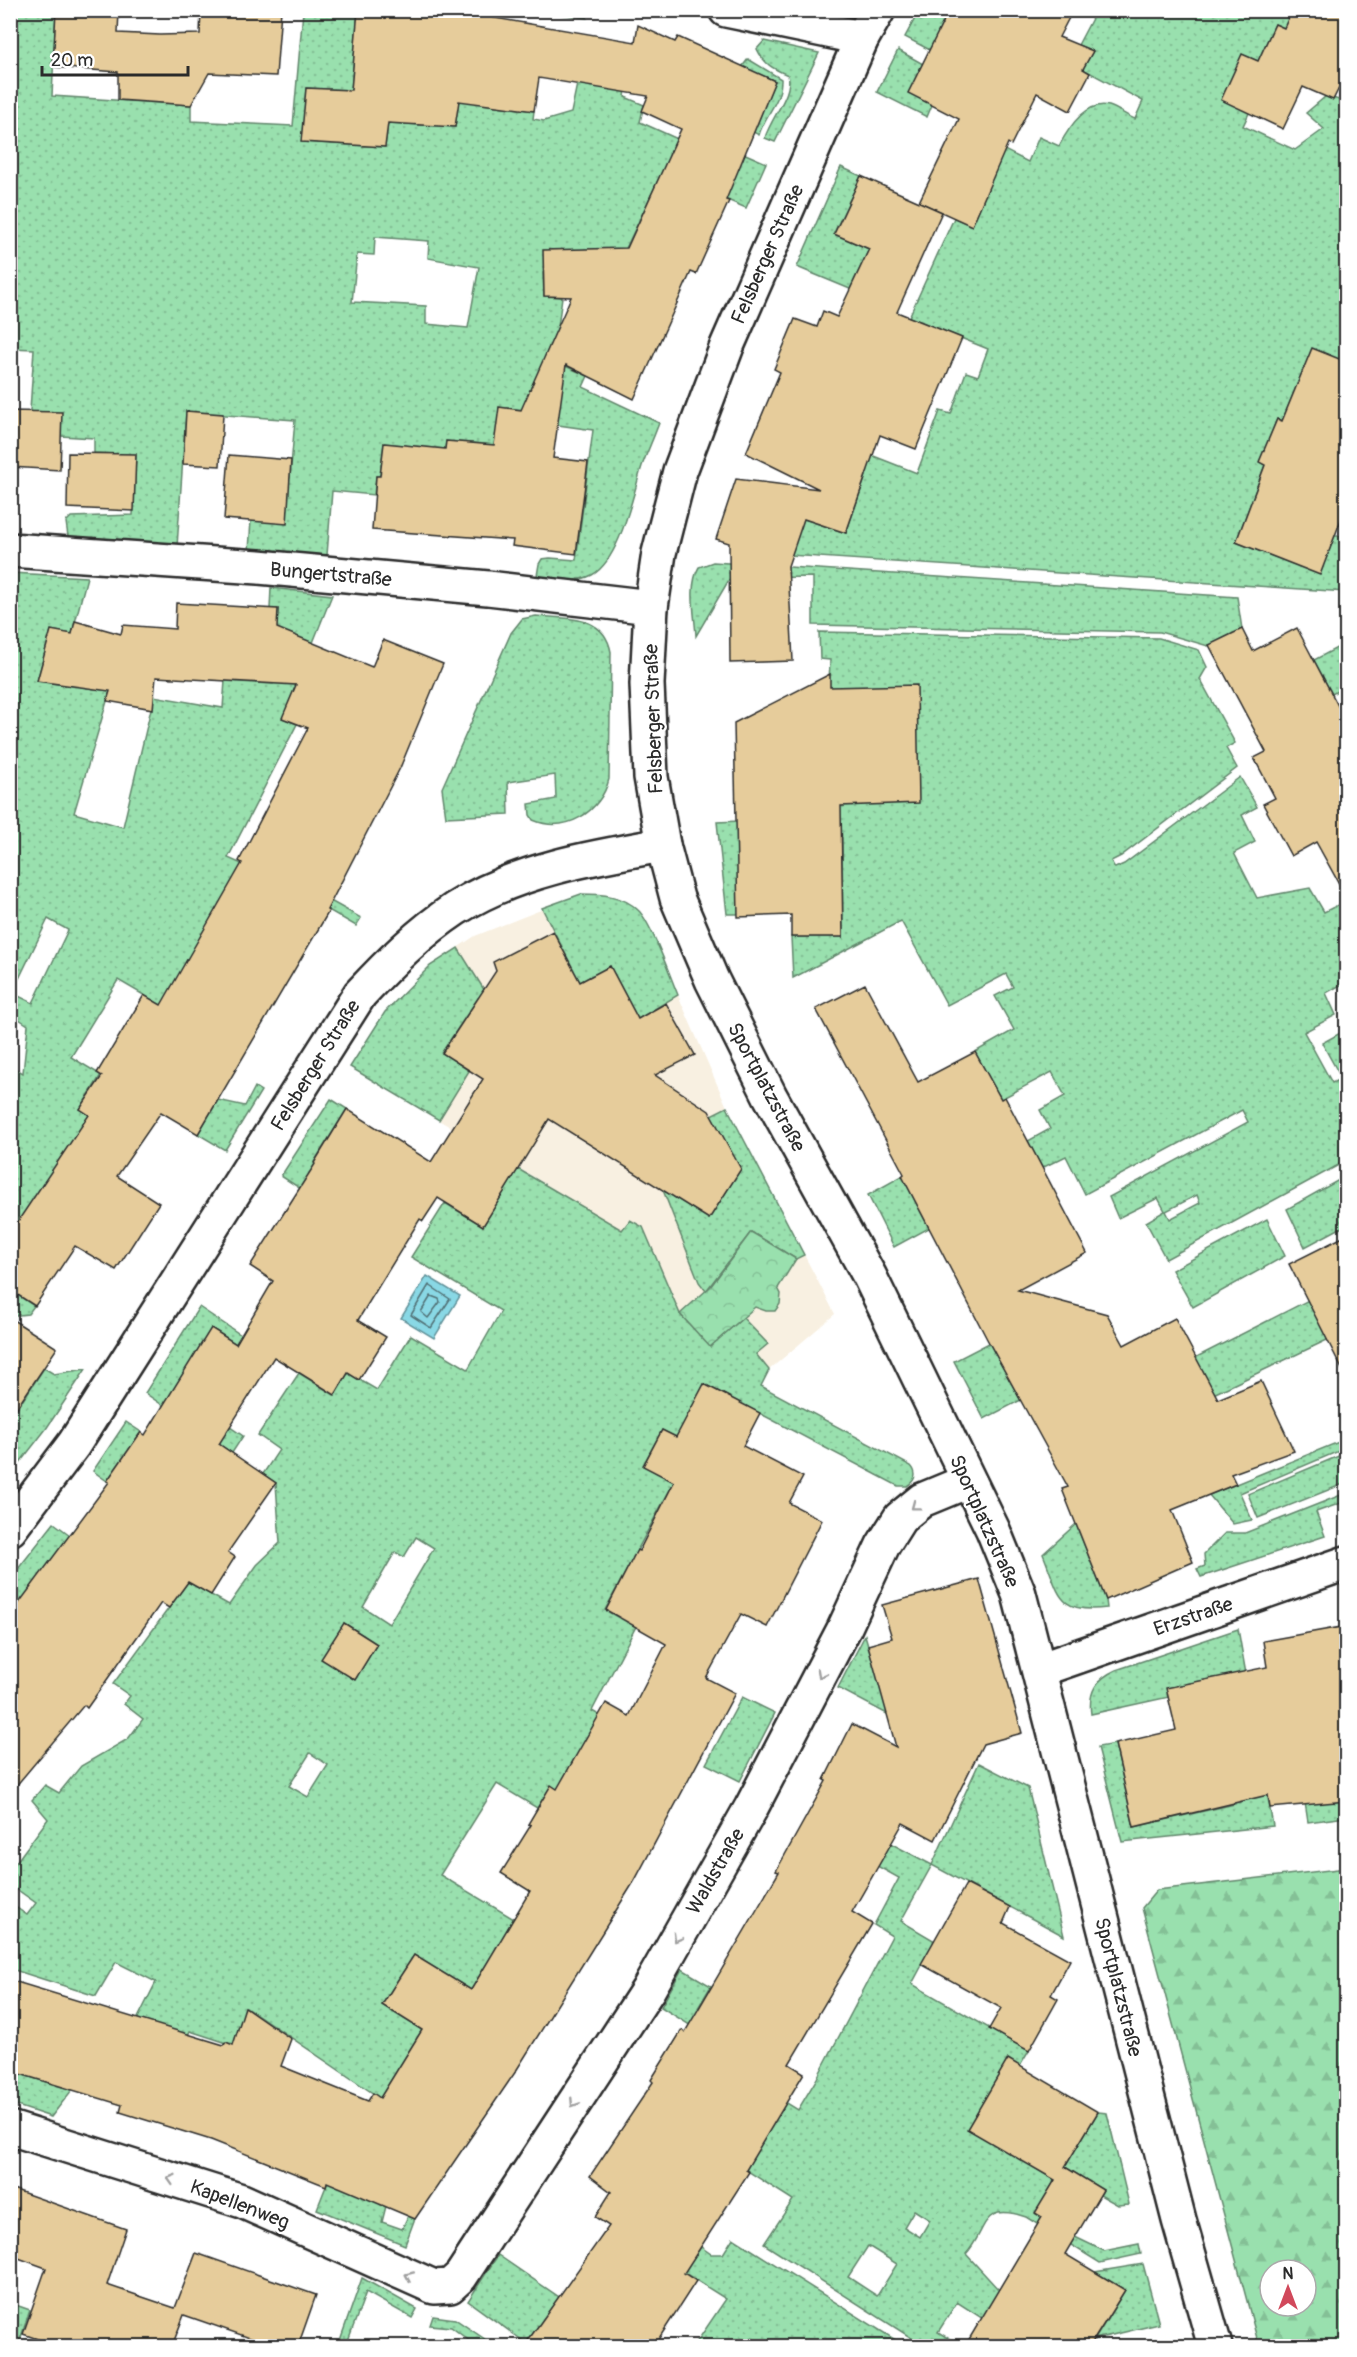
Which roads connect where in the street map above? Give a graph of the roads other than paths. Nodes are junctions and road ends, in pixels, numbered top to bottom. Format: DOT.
graph roads {
  1 [pos="726,10"];
  2 [pos="878,10"];
  3 [pos="862,38"];
  4 [pos="10,550"];
  5 [pos="651,607"];
  6 [pos="663,845"];
  7 [pos="968,1481"];
  8 [pos="10,1529"];
  9 [pos="1347,1563"];
  10 [pos="1039,1670"];
  11 [pos="10,2128"];
  12 [pos="461,2276"];
  13 [pos="1215,2346"];
  1 -- 3 [label="street"];
  2 -- 3 [label="street, Felsberger Straße"];
  3 -- 5 [label="street, Felsberger Straße"];
  4 -- 5 [label="street, Bungertstraße"];
  5 -- 6 [label="street, Felsberger Straße"];
  6 -- 7 [label="street, Sportplatzstraße"];
  6 -- 8 [label="street, Felsberger Straße"];
  7 -- 10 [label="street, Sportplatzstraße"];
  7 -- 12 [label="street, Waldstraße, one-way"];
  9 -- 10 [label="street, Erzstraße"];
  10 -- 13 [label="street, Sportplatzstraße"];
  12 -- 11 [label="street, Kapellenweg, one-way"];
}
